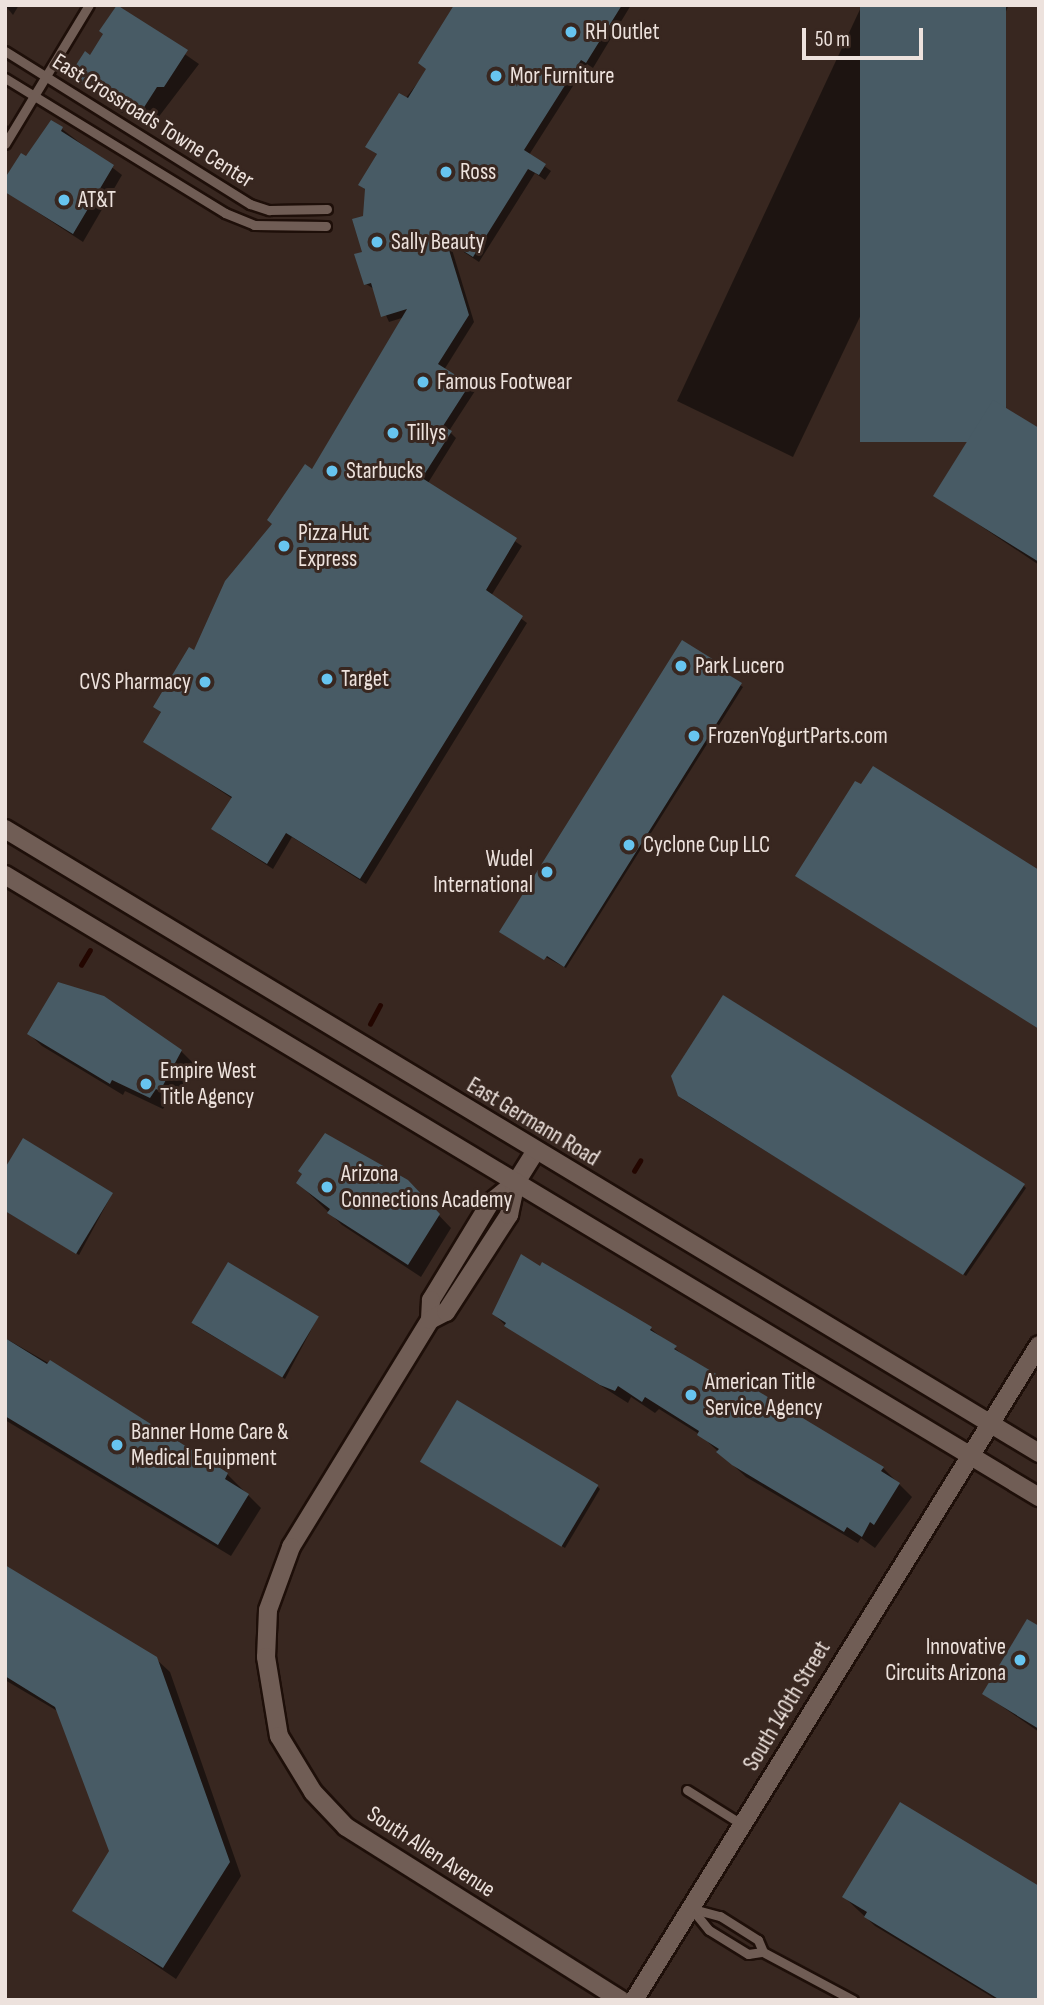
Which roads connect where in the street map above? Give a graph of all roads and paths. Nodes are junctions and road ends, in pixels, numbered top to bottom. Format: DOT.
graph roads {
  1 [pos="89,5"];
  2 [pos="5,51"];
  3 [pos="45,77"];
  4 [pos="5,78"];
  5 [pos="34,95"];
  6 [pos="5,144"];
  7 [pos="327,209"];
  8 [pos="326,226"];
  9 [pos="5,830"];
  10 [pos="5,875"];
  11 [pos="535,1152"];
  12 [pos="516,1182"];
  13 [pos="1039,1345"];
  14 [pos="984,1429"];
  15 [pos="1039,1452"];
  16 [pos="969,1455"];
  17 [pos="1039,1497"];
  18 [pos="687,1790"];
  19 [pos="743,1825"];
  20 [pos="691,1908"];
  21 [pos="763,1952"];
  22 [pos="621,2000"];
  23 [pos="635,2000"];
  24 [pos="853,2000"];
  1 -- 3 [label="lane"];
  2 -- 3 [label="lane, East Crossroads Towne Center"];
  3 -- 5 [label="lane"];
  3 -- 7 [label="lane, East Crossroads Towne Center"];
  4 -- 5 [label="lane, East Crossroads Towne Center"];
  5 -- 6 [label="lane"];
  5 -- 8 [label="lane, East Crossroads Towne Center"];
  9 -- 11 [label="main road, East Germann Road"];
  10 -- 12 [label="main road"];
  11 -- 12 [label="main road, South Allen Avenue"];
  11 -- 14 [label="main road, East Germann Road"];
  12 -- 16 [label="main road"];
  12 -- 22 [label="main road, South Allen Avenue"];
  13 -- 14 [label="main road, South 140th Street"];
  14 -- 15 [label="main road, East Germann Road"];
  14 -- 16 [label="main road, South 140th Street"];
  16 -- 17 [label="main road"];
  16 -- 19 [label="main road, South 140th Street"];
  18 -- 19 [label="lane"];
  19 -- 20 [label="main road, South 140th Street"];
  20 -- 21 [label="lane"];
  20 -- 21 [label="lane"];
  20 -- 23 [label="main road, South 140th Street"];
  21 -- 24 [label="lane"];
}
